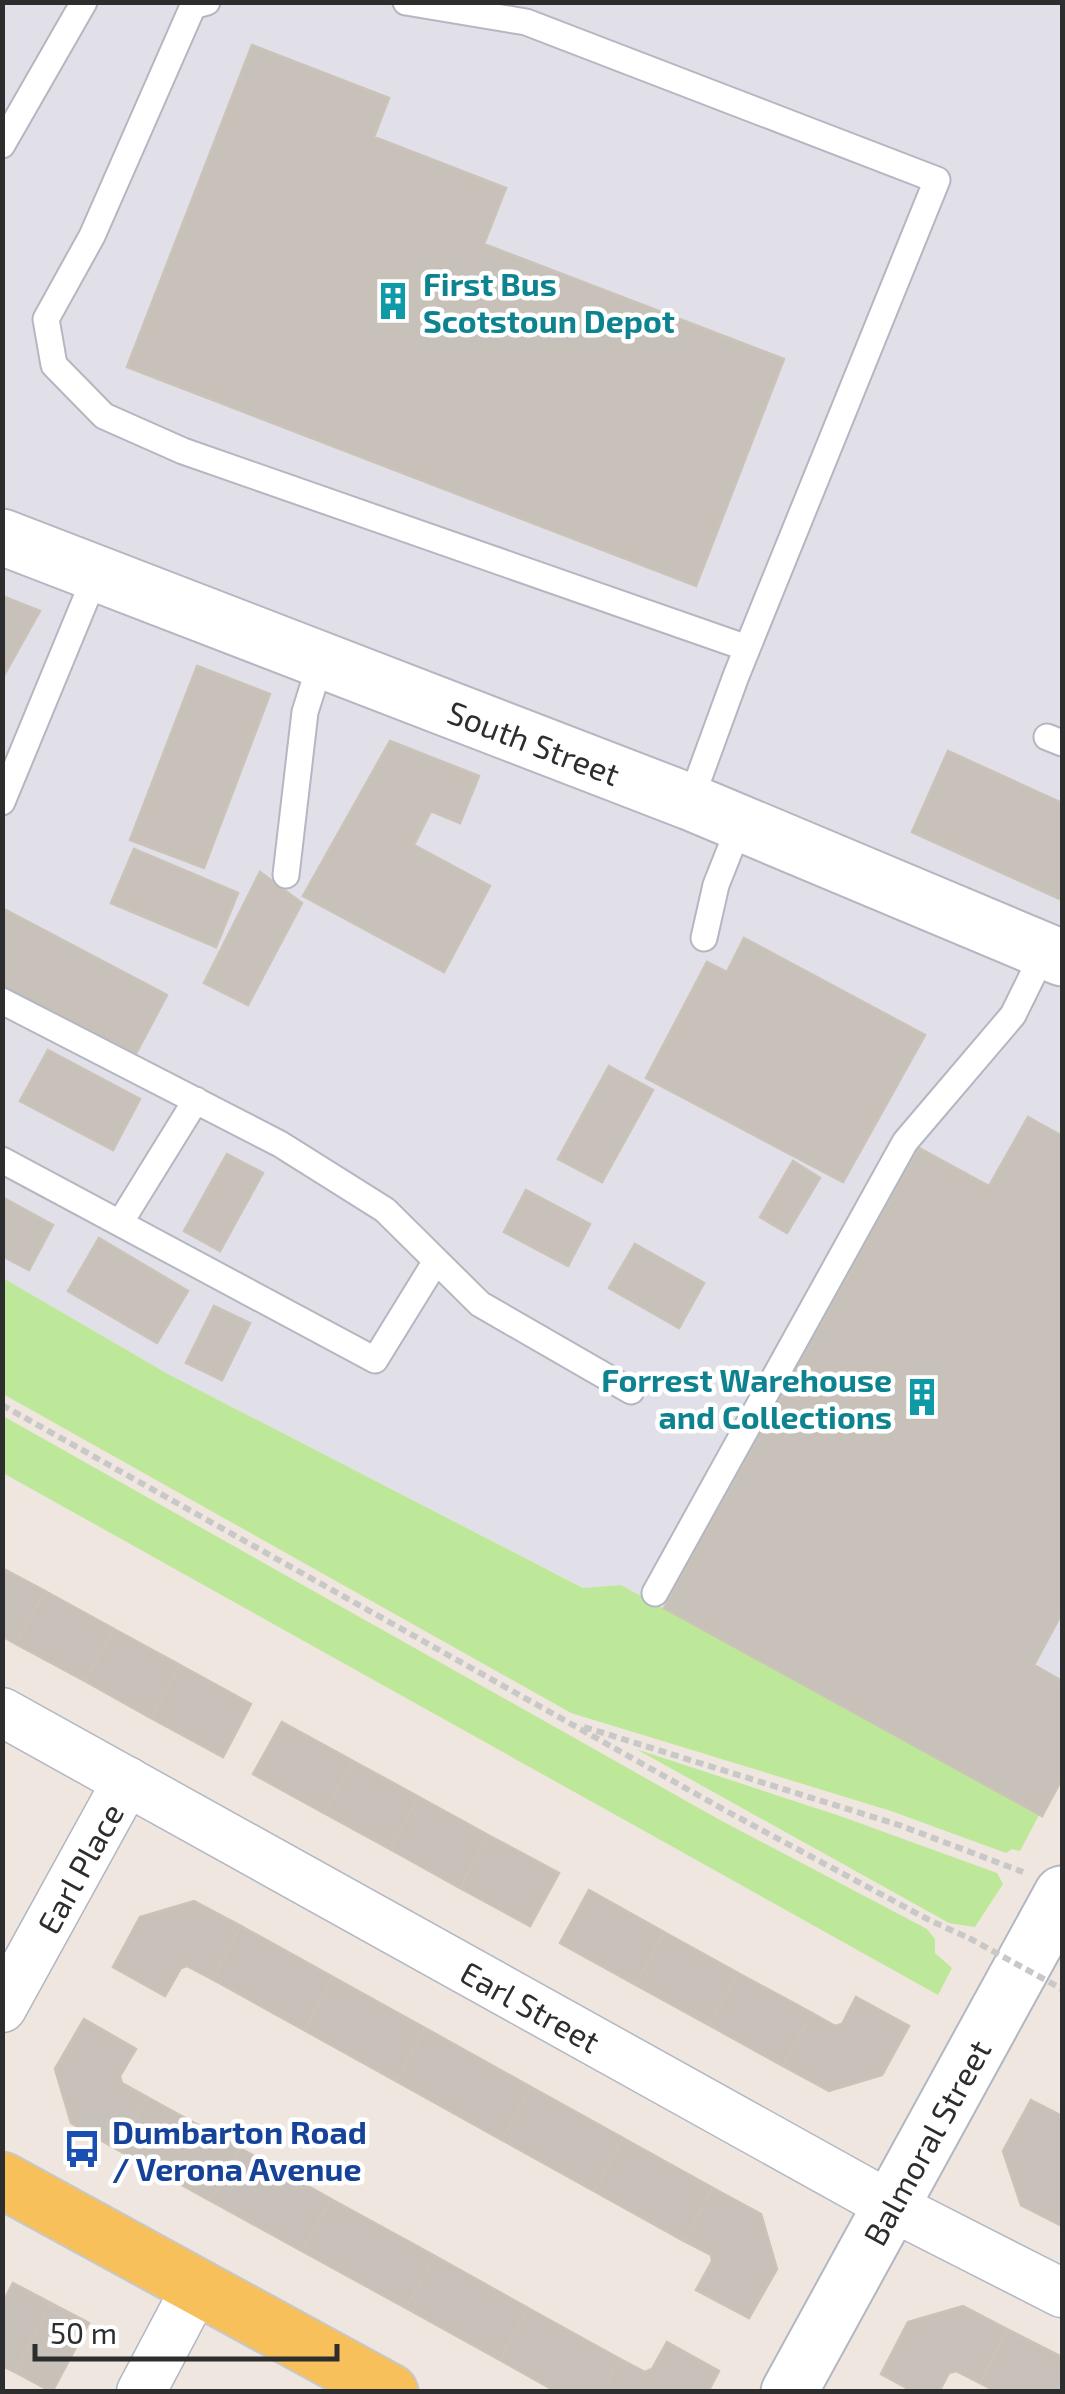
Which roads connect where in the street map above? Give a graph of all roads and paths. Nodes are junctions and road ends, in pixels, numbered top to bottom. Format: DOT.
graph roads {
  1 [pos="84,2"];
  2 [pos="207,2"];
  3 [pos="406,2"];
  4 [pos="2,145"];
  5 [pos="2,537"];
  6 [pos="97,572"];
  7 [pos="747,648"];
  8 [pos="322,658"];
  9 [pos="2,802"];
  10 [pos="690,802"];
  11 [pos="741,822"];
  12 [pos="286,875"];
  13 [pos="704,938"];
  14 [pos="1054,954"];
  15 [pos="2,1001"];
  16 [pos="196,1100"];
  17 [pos="2,1160"];
  18 [pos="120,1223"];
  19 [pos="436,1261"];
  20 [pos="631,1391"];
  21 [pos="2,1406"];
  22 [pos="655,1592"];
  23 [pos="2,1712"];
  24 [pos="568,1722"];
  25 [pos="127,1781"];
  26 [pos="1047,1885"];
  27 [pos="17,1949"];
  28 [pos="1062,1990"];
  29 [pos="2,2008"];
  30 [pos="2,2180"];
  31 [pos="891,2206"];
  32 [pos="198,2284"];
  33 [pos="1062,2294"];
  34 [pos="386,2387"];
  35 [pos="140,2392"];
  36 [pos="790,2392"];
  1 -- 4 [label="lane"];
  2 -- 7 [label="lane"];
  3 -- 7 [label="lane"];
  5 -- 6 [label="street, South Street"];
  6 -- 8 [label="street, South Street"];
  6 -- 9 [label="lane"];
  7 -- 10 [label="lane"];
  8 -- 10 [label="street, South Street"];
  8 -- 12 [label="lane"];
  10 -- 11 [label="street, South Street"];
  11 -- 13 [label="lane"];
  11 -- 14 [label="street, South Street"];
  14 -- 22 [label="lane"];
  15 -- 16 [label="lane"];
  16 -- 18 [label="lane"];
  16 -- 19 [label="lane"];
  17 -- 18 [label="lane"];
  18 -- 19 [label="lane"];
  19 -- 20 [label="lane"];
  21 -- 24 [label="path"];
  23 -- 25 [label="street, Earl Street"];
  24 -- 26 [label="path"];
  24 -- 28 [label="path, bridge"];
  25 -- 27 [label="street, Earl Place"];
  25 -- 31 [label="street, Earl Street"];
  26 -- 31 [label="street, Balmoral Street"];
  27 -- 29 [label="street, Earl Place"];
  30 -- 32 [label="main road"];
  31 -- 33 [label="street, Earl Street"];
  31 -- 36 [label="street, Balmoral Street"];
  32 -- 34 [label="main road"];
  32 -- 35 [label="street"];
}
